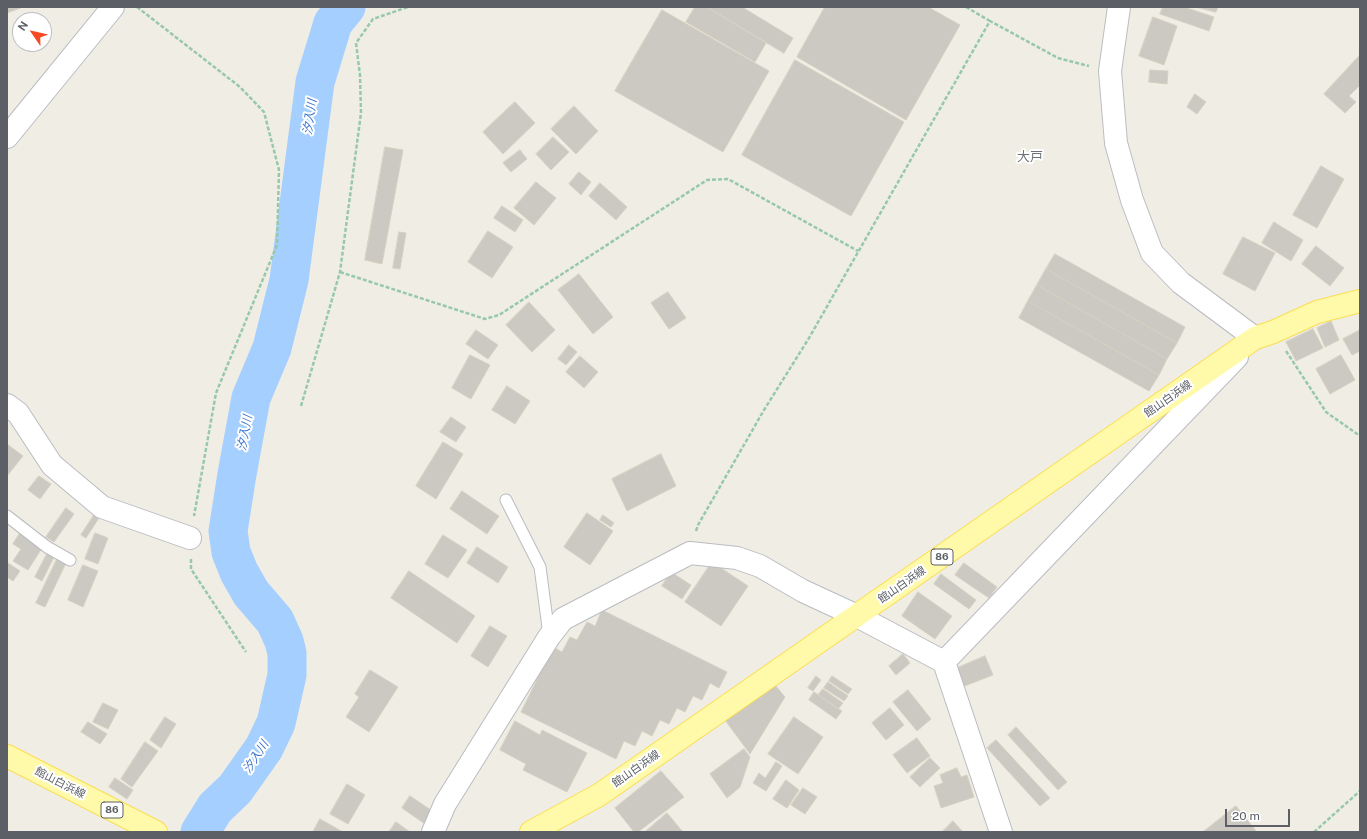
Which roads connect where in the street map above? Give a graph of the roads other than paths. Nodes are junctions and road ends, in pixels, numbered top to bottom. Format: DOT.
graph roads {
  1 [pos="113,7"];
  2 [pos="1119,7"];
  3 [pos="7,137"];
  4 [pos="1360,301"];
  5 [pos="1264,335"];
  6 [pos="7,405"];
  7 [pos="506,500"];
  8 [pos="7,516"];
  9 [pos="190,538"];
  10 [pos="70,560"];
  11 [pos="857,616"];
  12 [pos="549,637"];
  13 [pos="944,662"];
  14 [pos="7,756"];
  15 [pos="156,832"];
  16 [pos="433,832"];
  17 [pos="531,832"];
  18 [pos="1001,832"];
  1 -- 3 [label="street"];
  2 -- 5 [label="street"];
  4 -- 5 [label="main road, 館山白浜線 / 86"];
  5 -- 11 [label="main road, 館山白浜線 / 86"];
  5 -- 13 [label="street"];
  6 -- 9 [label="street"];
  7 -- 12 [label="lane"];
  8 -- 10 [label="lane"];
  11 -- 12 [label="street"];
  11 -- 13 [label="street"];
  11 -- 17 [label="main road, 館山白浜線 / 86"];
  12 -- 16 [label="street"];
  13 -- 18 [label="street"];
  14 -- 15 [label="main road, 館山白浜線 / 86"];
}
